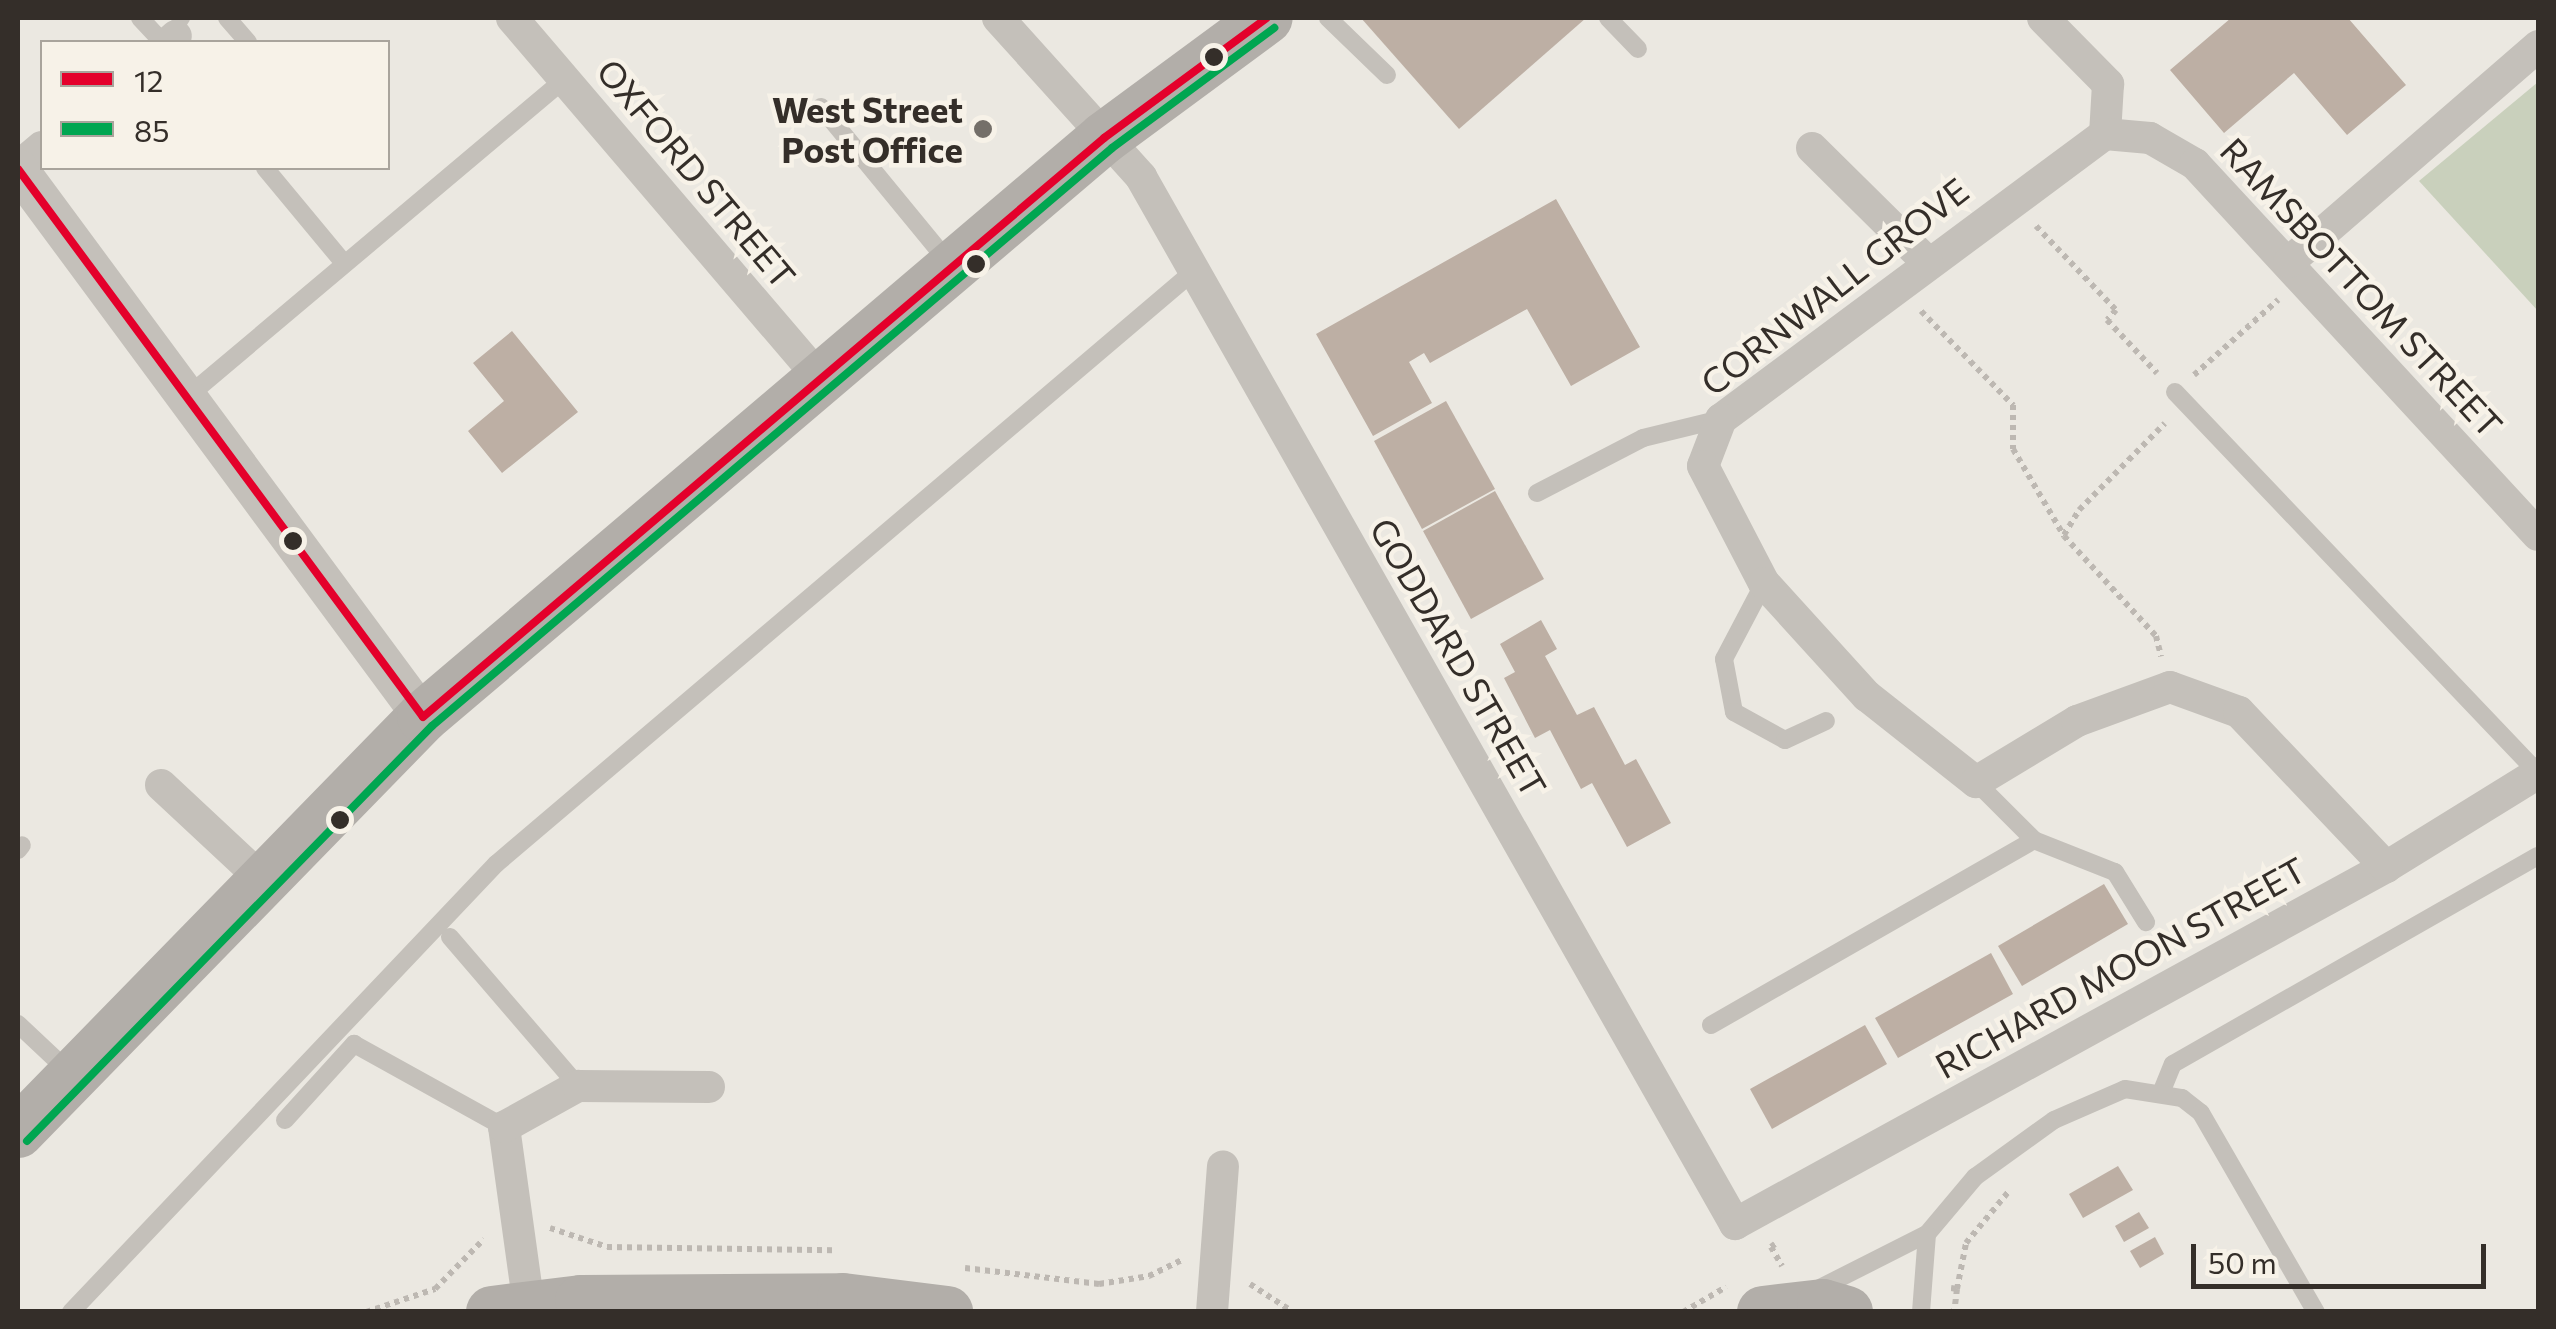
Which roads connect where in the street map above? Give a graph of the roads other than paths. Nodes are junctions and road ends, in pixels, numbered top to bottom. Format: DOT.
graph roads {
  1 [pos="140,18"];
  2 [pos="227,18"];
  3 [pos="512,18"];
  4 [pos="998,18"];
  5 [pos="1267,18"];
  6 [pos="1328,18"];
  7 [pos="1608,18"];
  8 [pos="2042,18"];
  9 [pos="173,31"];
  10 [pos="246,40"];
  11 [pos="2538,46"];
  12 [pos="1638,49"];
  13 [pos="1387,75"];
  14 [pos="565,79"];
  15 [pos="821,107"];
  16 [pos="2104,134"];
  17 [pos="1104,138"];
  18 [pos="1812,148"];
  19 [pos="40,151"];
  20 [pos="267,170"];
  21 [pos="23,187"];
  22 [pos="343,262"];
  23 [pos="1927,262"];
  24 [pos="2290,262"];
  25 [pos="952,268"];
  26 [pos="1194,271"];
  27 [pos="821,380"];
  28 [pos="2176,392"];
  29 [pos="186,398"];
  30 [pos="1720,419"];
  31 [pos="1537,493"];
  32 [pos="2538,535"];
  33 [pos="1764,583"];
  34 [pos="423,717"];
  35 [pos="1826,722"];
  36 [pos="2538,773"];
  37 [pos="1976,782"];
  38 [pos="161,785"];
  39 [pos="2034,840"];
  40 [pos="2538,856"];
  41 [pos="2386,867"];
  42 [pos="263,880"];
  43 [pos="2146,922"];
  44 [pos="450,937"];
  45 [pos="18,1024"];
  46 [pos="1711,1024"];
  47 [pos="74,1077"];
  48 [pos="578,1086"];
  49 [pos="710,1087"];
  50 [pos="2162,1092"];
  51 [pos="285,1120"];
  52 [pos="504,1127"];
  53 [pos="18,1132"];
  54 [pos="1224,1166"];
  55 [pos="1735,1224"];
  56 [pos="1928,1234"];
  57 [pos="510,1309"];
  58 [pos="917,1309"];
  59 [pos="1771,1309"];
  60 [pos="2311,1310"];
  61 [pos="71,1312"];
  62 [pos="1212,1312"];
  63 [pos="1847,1312"];
  64 [pos="1922,1312"];
  1 -- 9 [label="lane"];
  2 -- 10 [label="lane"];
  3 -- 14 [label="street, OXFORD STREET"];
  4 -- 17 [label="street, GODDARD STREET"];
  5 -- 17 [label="main road"];
  6 -- 13 [label="lane"];
  7 -- 12 [label="lane"];
  8 -- 16 [label="street"];
  11 -- 24 [label="street"];
  14 -- 22 [label="lane"];
  14 -- 27 [label="street, OXFORD STREET"];
  15 -- 25 [label="lane"];
  16 -- 23 [label="street, CORNWALL GROVE"];
  16 -- 24 [label="street, RAMSBOTTOM STREET"];
  17 -- 25 [label="main road"];
  17 -- 26 [label="street, GODDARD STREET"];
  18 -- 23 [label="street"];
  19 -- 21 [label="street"];
  20 -- 22 [label="lane"];
  21 -- 29 [label="street"];
  22 -- 29 [label="lane"];
  23 -- 30 [label="street, CORNWALL GROVE"];
  24 -- 32 [label="street, RAMSBOTTOM STREET"];
  25 -- 27 [label="main road"];
  26 -- 55 [label="street, GODDARD STREET"];
  26 -- 61 [label="lane"];
  27 -- 34 [label="main road"];
  28 -- 36 [label="lane"];
  29 -- 34 [label="street"];
  30 -- 31 [label="lane"];
  30 -- 33 [label="street, CORNWALL GROVE"];
  33 -- 35 [label="lane"];
  33 -- 37 [label="street, CORNWALL GROVE"];
  34 -- 42 [label="main road"];
  36 -- 41 [label="street, RICHARD MOON STREET"];
  37 -- 39 [label="lane"];
  37 -- 41 [label="street"];
  38 -- 42 [label="street"];
  39 -- 43 [label="lane"];
  39 -- 46 [label="lane"];
  40 -- 50 [label="lane"];
  41 -- 55 [label="street, RICHARD MOON STREET"];
  42 -- 47 [label="main road"];
  44 -- 48 [label="lane"];
  45 -- 47 [label="lane"];
  47 -- 53 [label="main road"];
  48 -- 49 [label="street"];
  48 -- 52 [label="street"];
  50 -- 56 [label="lane"];
  50 -- 60 [label="lane"];
  51 -- 52 [label="lane"];
  52 -- 57 [label="street"];
  54 -- 62 [label="street"];
  56 -- 59 [label="lane"];
  56 -- 64 [label="lane"];
  57 -- 58 [label="main road"];
  59 -- 63 [label="main road"];
}
